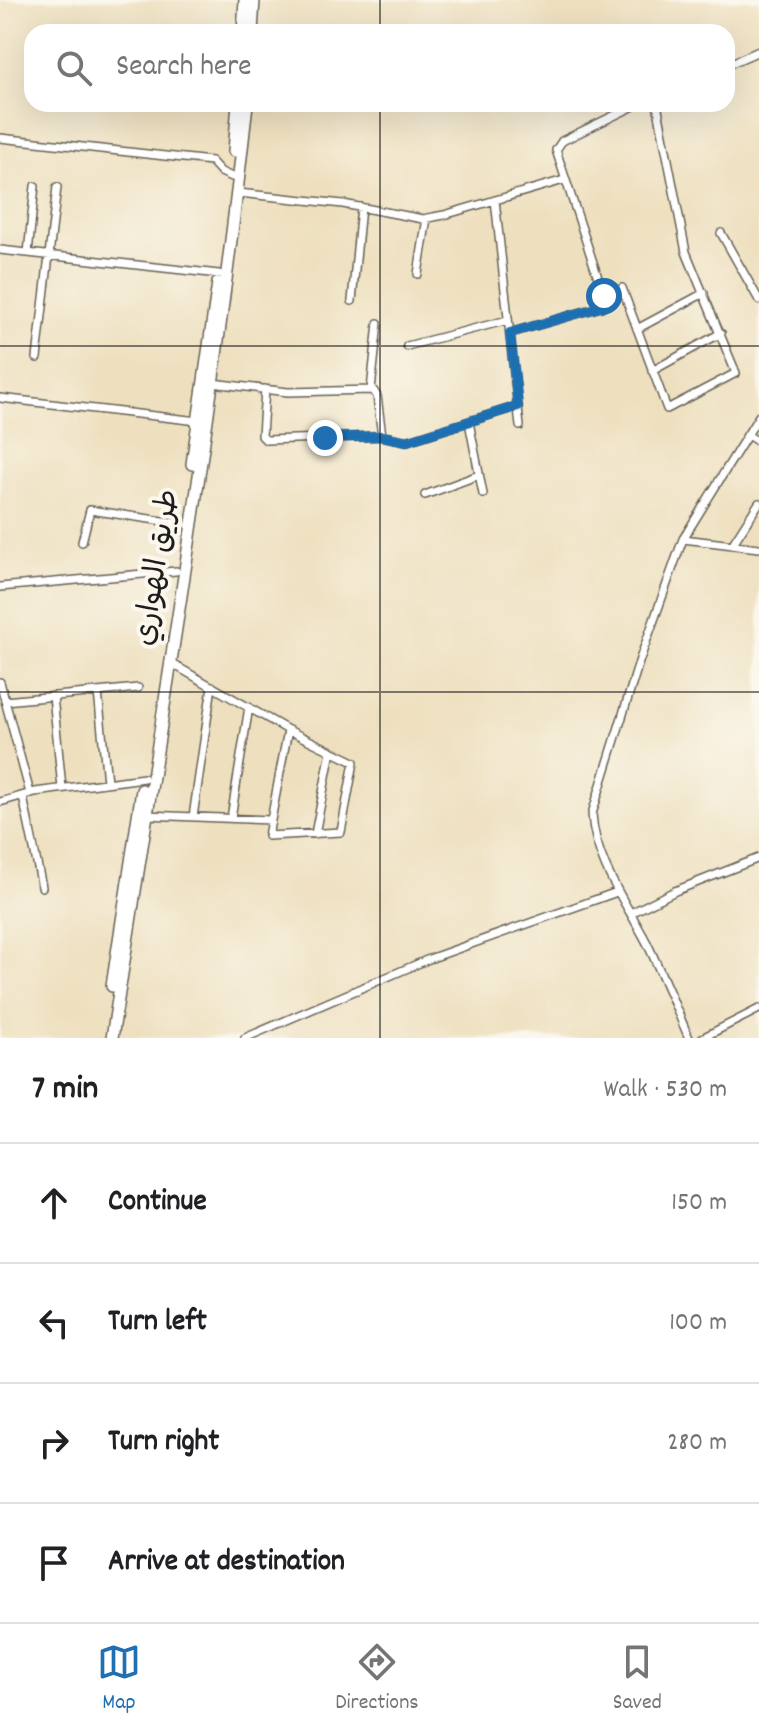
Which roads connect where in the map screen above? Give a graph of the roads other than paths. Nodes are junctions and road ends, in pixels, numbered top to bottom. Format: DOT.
graph roads {
  1 [pos="245,0"];
  2 [pos="254,0"];
  3 [pos="244,24"];
  4 [pos="252,24"];
  5 [pos="759,51"];
  6 [pos="735,62"];
  7 [pos="238,112"];
  8 [pos="246,112"];
  9 [pos="622,112"];
  10 [pos="659,112"];
  11 [pos="0,138"];
  12 [pos="238,152"];
  13 [pos="232,177"];
  14 [pos="564,180"];
  15 [pos="35,186"];
  16 [pos="57,187"];
  17 [pos="238,193"];
  18 [pos="495,200"];
  19 [pos="361,207"];
  20 [pos="427,218"];
  21 [pos="721,233"];
  22 [pos="0,250"];
  23 [pos="28,253"];
  24 [pos="49,256"];
  25 [pos="219,274"];
  26 [pos="418,274"];
  27 [pos="622,288"];
  28 [pos="704,293"];
  29 [pos="759,300"];
  30 [pos="352,301"];
  31 [pos="508,320"];
  32 [pos="378,323"];
  33 [pos="637,329"];
  34 [pos="510,333"];
  35 [pos="721,333"];
  36 [pos="407,346"];
  37 [pos="37,358"];
  38 [pos="652,371"];
  39 [pos="212,383"];
  40 [pos="265,389"];
  41 [pos="371,390"];
  42 [pos="0,398"];
  43 [pos="518,406"];
  44 [pos="759,416"];
  45 [pos="198,421"];
  46 [pos="469,422"];
  47 [pos="520,426"];
  48 [pos="747,435"];
  49 [pos="382,436"];
  50 [pos="759,442"];
  51 [pos="479,475"];
  52 [pos="483,494"];
  53 [pos="425,495"];
  54 [pos="759,503"];
  55 [pos="183,524"];
  56 [pos="683,539"];
  57 [pos="82,542"];
  58 [pos="732,545"];
  59 [pos="759,548"];
  60 [pos="176,571"];
  61 [pos="0,587"];
  62 [pos="169,662"];
  63 [pos="0,682"];
  64 [pos="212,686"];
  65 [pos="138,688"];
  66 [pos="98,692"];
  67 [pos="53,696"];
  68 [pos="5,701"];
  69 [pos="249,707"];
  70 [pos="11,724"];
  71 [pos="1,725"];
  72 [pos="288,730"];
  73 [pos="331,751"];
  74 [pos="144,778"];
  75 [pos="107,782"];
  76 [pos="62,788"];
  77 [pos="26,795"];
  78 [pos="0,802"];
  79 [pos="146,815"];
  80 [pos="193,817"];
  81 [pos="231,818"];
  82 [pos="271,820"];
  83 [pos="315,834"];
  84 [pos="759,858"];
  85 [pos="132,885"];
  86 [pos="42,887"];
  87 [pos="617,892"];
  88 [pos="631,913"];
  89 [pos="759,1009"];
  90 [pos="256,1036"];
  91 [pos="104,1038"];
  92 [pos="112,1038"];
  93 [pos="245,1038"];
  94 [pos="689,1038"];
  95 [pos="702,1038"];
  1 -- 3 [label="highway"];
  2 -- 4 [label="highway"];
  5 -- 6 [label="street"];
  7 -- 12 [label="highway, طريق الهواري"];
  8 -- 12 [label="highway, طريق الهواري"];
  9 -- 14 [label="street"];
  10 -- 28 [label="street"];
  11 -- 13 [label="street"];
  12 -- 13 [label="highway, طريق الهواري"];
  12 -- 17 [label="highway, طريق الهواري"];
  13 -- 25 [label="highway, طريق الهواري"];
  14 -- 18 [label="street"];
  14 -- 34 [label="street"];
  15 -- 23 [label="street"];
  16 -- 24 [label="street"];
  17 -- 19 [label="street"];
  17 -- 39 [label="highway, طريق الهواري"];
  18 -- 20 [label="street"];
  18 -- 31 [label="street"];
  19 -- 20 [label="street"];
  19 -- 30 [label="street"];
  20 -- 26 [label="street"];
  21 -- 29 [label="street"];
  22 -- 23 [label="street"];
  23 -- 24 [label="street"];
  24 -- 25 [label="street"];
  24 -- 37 [label="street"];
  25 -- 45 [label="highway, طريق الهواري"];
  27 -- 33 [label="street"];
  28 -- 33 [label="street"];
  28 -- 35 [label="street"];
  31 -- 34 [label="street"];
  31 -- 36 [label="street"];
  32 -- 41 [label="street"];
  33 -- 38 [label="street"];
  34 -- 43 [label="street"];
  35 -- 38 [label="street"];
  35 -- 38 [label="street"];
  39 -- 40 [label="street"];
  39 -- 62 [label="highway, طريق الهواري"];
  40 -- 41 [label="street"];
  40 -- 49 [label="street"];
  41 -- 49 [label="street"];
  42 -- 45 [label="street"];
  43 -- 46 [label="street"];
  43 -- 47 [label="street"];
  44 -- 48 [label="street"];
  45 -- 55 [label="highway, طريق الهواري"];
  46 -- 49 [label="street"];
  46 -- 51 [label="street"];
  48 -- 50 [label="street"];
  48 -- 56 [label="street"];
  51 -- 52 [label="street"];
  51 -- 53 [label="street"];
  54 -- 58 [label="street"];
  55 -- 57 [label="street"];
  55 -- 60 [label="highway, طريق الهواري"];
  56 -- 58 [label="street"];
  56 -- 87 [label="street"];
  58 -- 59 [label="street"];
  60 -- 61 [label="street"];
  60 -- 74 [label="highway, طريق الهواري"];
  62 -- 64 [label="street"];
  62 -- 79 [label="highway, طريق الهواري"];
  63 -- 68 [label="street"];
  64 -- 69 [label="street"];
  64 -- 80 [label="street"];
  65 -- 66 [label="street"];
  66 -- 67 [label="street"];
  66 -- 75 [label="street"];
  67 -- 68 [label="street"];
  67 -- 76 [label="street"];
  68 -- 70 [label="street"];
  69 -- 72 [label="street"];
  69 -- 81 [label="street"];
  70 -- 71 [label="street"];
  70 -- 77 [label="street"];
  72 -- 73 [label="street"];
  72 -- 82 [label="street"];
  73 -- 83 [label="street"];
  73 -- 83 [label="street"];
  74 -- 75 [label="street"];
  74 -- 85 [label="highway, طريق الهواري"];
  75 -- 76 [label="street"];
  76 -- 77 [label="street"];
  77 -- 78 [label="street"];
  77 -- 86 [label="street"];
  79 -- 80 [label="street"];
  79 -- 85 [label="highway, طريق الهواري"];
  80 -- 81 [label="street"];
  81 -- 82 [label="street"];
  82 -- 83 [label="street"];
  84 -- 88 [label="street"];
  85 -- 91 [label="highway, طريق الهواري"];
  85 -- 92 [label="highway, طريق الهواري"];
  87 -- 88 [label="street"];
  87 -- 90 [label="street"];
  88 -- 94 [label="street"];
  89 -- 95 [label="street"];
  90 -- 93 [label="street"];
}
